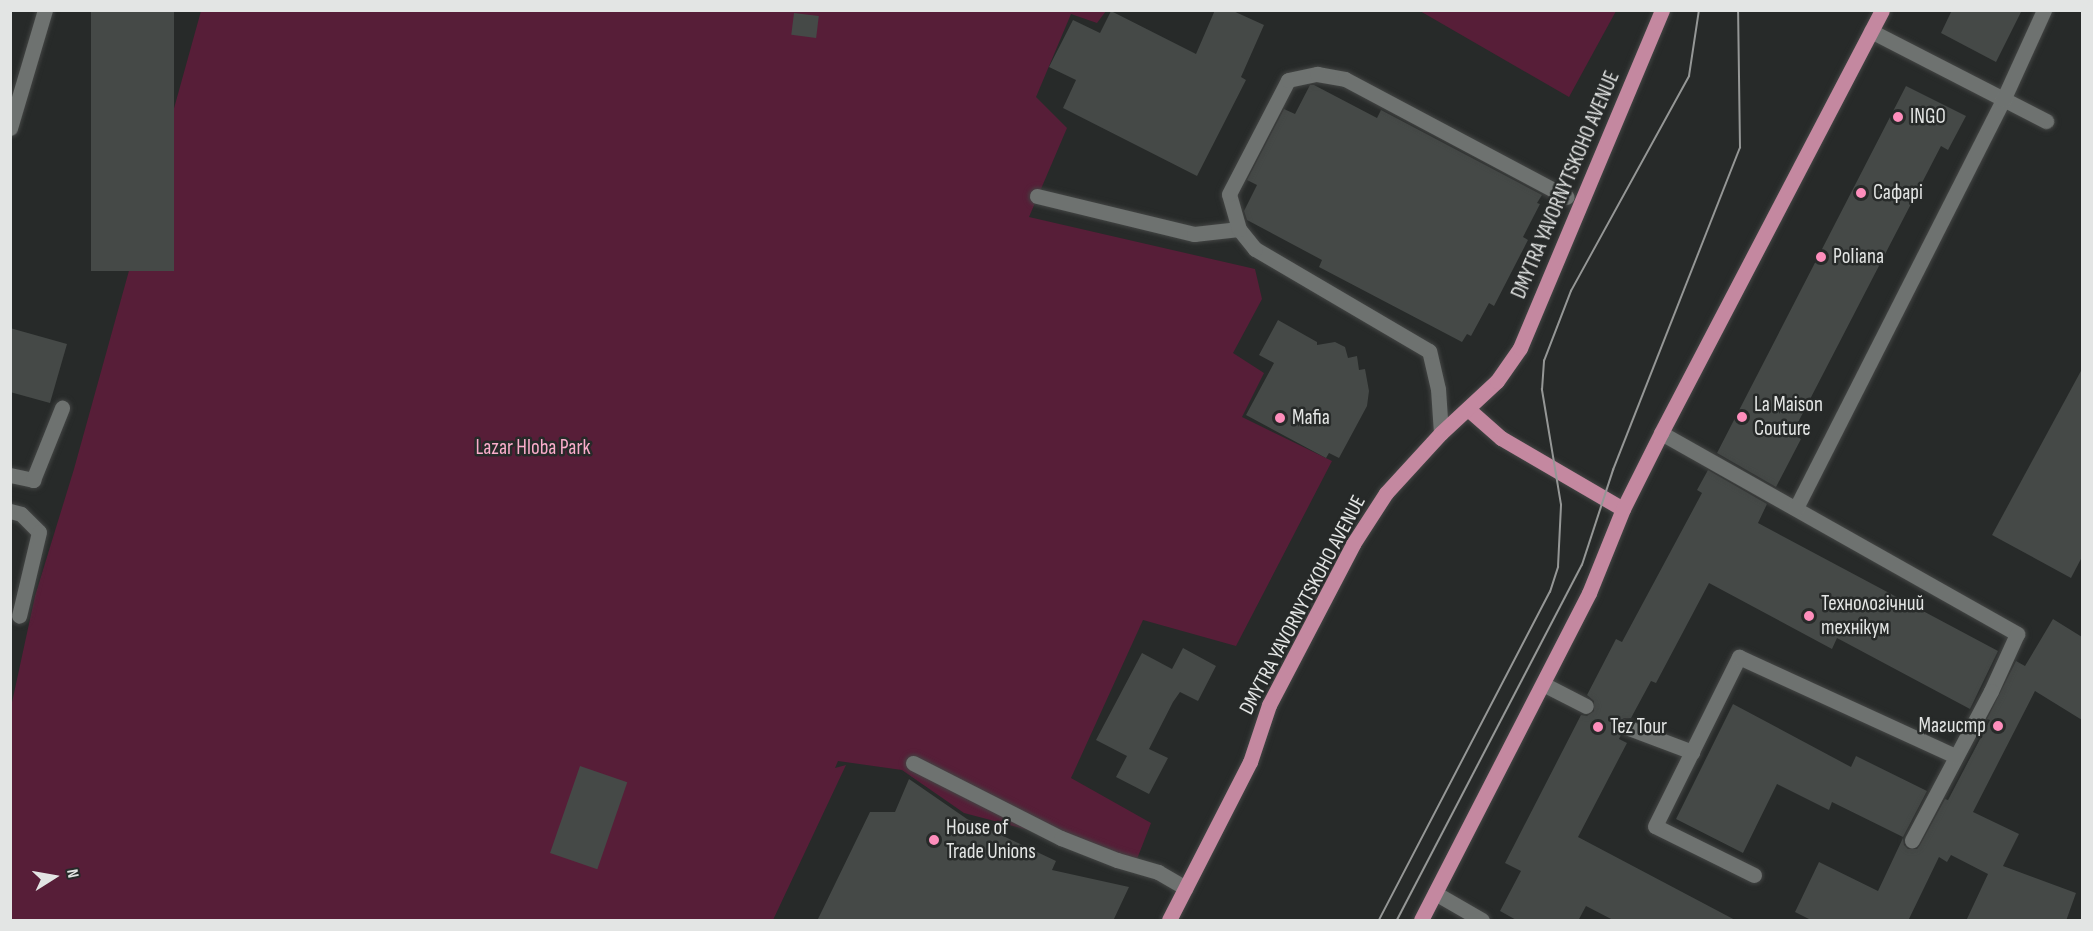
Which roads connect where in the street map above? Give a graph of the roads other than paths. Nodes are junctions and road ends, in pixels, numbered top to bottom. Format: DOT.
graph roads {
  1 [pos="45,10"];
  2 [pos="1662,10"];
  3 [pos="1882,10"];
  4 [pos="2044,10"];
  5 [pos="1871,31"];
  6 [pos="2003,99"];
  7 [pos="2046,121"];
  8 [pos="10,128"];
  9 [pos="1037,196"];
  10 [pos="1567,196"];
  11 [pos="1239,229"];
  12 [pos="62,408"];
  13 [pos="1468,409"];
  14 [pos="1441,433"];
  15 [pos="1661,433"];
  16 [pos="10,475"];
  17 [pos="1796,508"];
  18 [pos="1623,509"];
  19 [pos="10,512"];
  20 [pos="19,615"];
  21 [pos="1543,684"];
  22 [pos="1586,706"];
  23 [pos="1626,727"];
  24 [pos="1692,752"];
  25 [pos="1955,756"];
  26 [pos="913,763"];
  27 [pos="1912,840"];
  28 [pos="1754,875"];
  29 [pos="1186,888"];
  30 [pos="1436,893"];
  31 [pos="1169,921"];
  32 [pos="1421,921"];
  33 [pos="1482,921"];
  1 -- 8 [label="street"];
  2 -- 13 [label="main road, DMYTRA YAVORNYTSKOHO AVENUE"];
  3 -- 5 [label="main road"];
  4 -- 6 [label="street"];
  5 -- 6 [label="street"];
  5 -- 15 [label="main road"];
  6 -- 7 [label="street"];
  6 -- 17 [label="street"];
  9 -- 11 [label="street"];
  10 -- 11 [label="street"];
  11 -- 14 [label="street"];
  12 -- 16 [label="street"];
  13 -- 14 [label="main road, DMYTRA YAVORNYTSKOHO AVENUE"];
  13 -- 18 [label="main road"];
  14 -- 29 [label="main road, DMYTRA YAVORNYTSKOHO AVENUE"];
  15 -- 17 [label="street"];
  15 -- 18 [label="main road"];
  17 -- 25 [label="street"];
  18 -- 21 [label="main road"];
  19 -- 20 [label="street"];
  21 -- 22 [label="street"];
  21 -- 30 [label="main road"];
  23 -- 24 [label="street"];
  24 -- 25 [label="street"];
  24 -- 28 [label="street"];
  25 -- 27 [label="street"];
  26 -- 29 [label="street"];
  29 -- 31 [label="main road, DMYTRA YAVORNYTSKOHO AVENUE"];
  30 -- 32 [label="main road"];
  30 -- 33 [label="street"];
}
